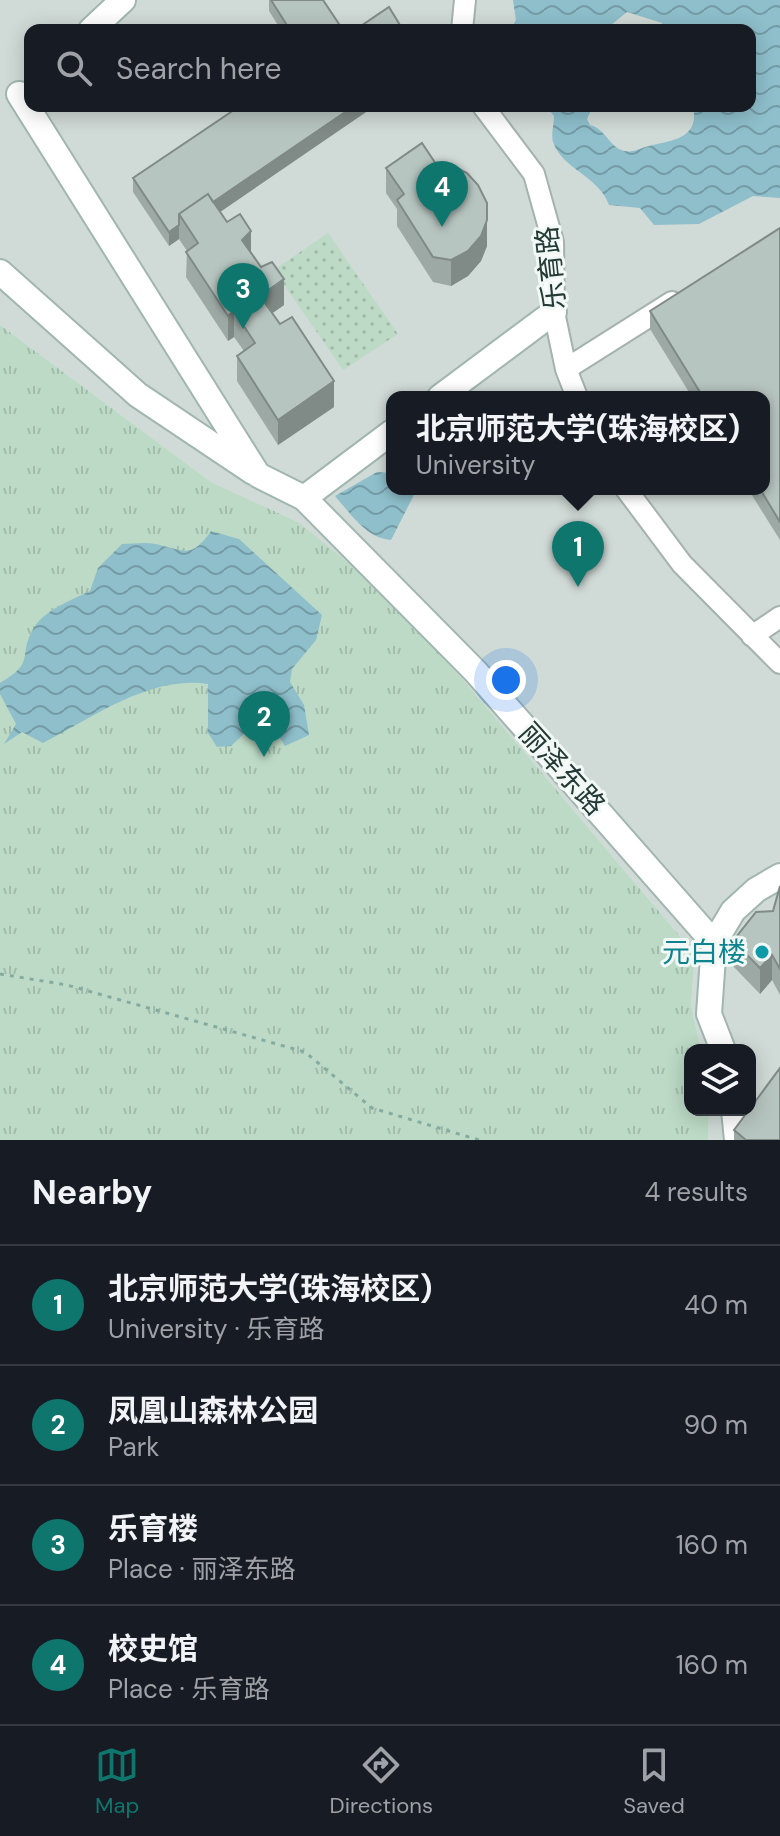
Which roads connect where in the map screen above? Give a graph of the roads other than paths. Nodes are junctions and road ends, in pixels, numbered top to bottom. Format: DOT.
graph roads {
  1 [pos="123,0"];
  2 [pos="465,0"];
  3 [pos="97,24"];
  4 [pos="463,24"];
  5 [pos="26,112"];
  6 [pos="488,112"];
  7 [pos="0,272"];
  8 [pos="686,292"];
  9 [pos="554,312"];
  10 [pos="566,369"];
  11 [pos="448,391"];
  12 [pos="575,391"];
  13 [pos="386,436"];
  14 [pos="258,475"];
  15 [pos="630,495"];
  16 [pos="304,498"];
  17 [pos="780,617"];
  18 [pos="752,636"];
  19 [pos="780,663"];
  20 [pos="780,876"];
  21 [pos="714,943"];
  22 [pos="721,1044"];
  23 [pos="735,1116"];
  24 [pos="737,1140"];
  1 -- 3 [label="street"];
  2 -- 4 [label="street"];
  5 -- 14 [label="street"];
  6 -- 9 [label="street, 乐育路"];
  7 -- 14 [label="street"];
  8 -- 10 [label="street"];
  9 -- 10 [label="street, 乐育路"];
  9 -- 11 [label="street"];
  10 -- 12 [label="street, 乐育路"];
  13 -- 16 [label="street"];
  14 -- 16 [label="street, 丽泽东路"];
  15 -- 18 [label="street"];
  16 -- 21 [label="street, 丽泽东路"];
  17 -- 18 [label="street"];
  18 -- 19 [label="street"];
  20 -- 21 [label="street"];
  21 -- 22 [label="street"];
  23 -- 24 [label="street"];
}
